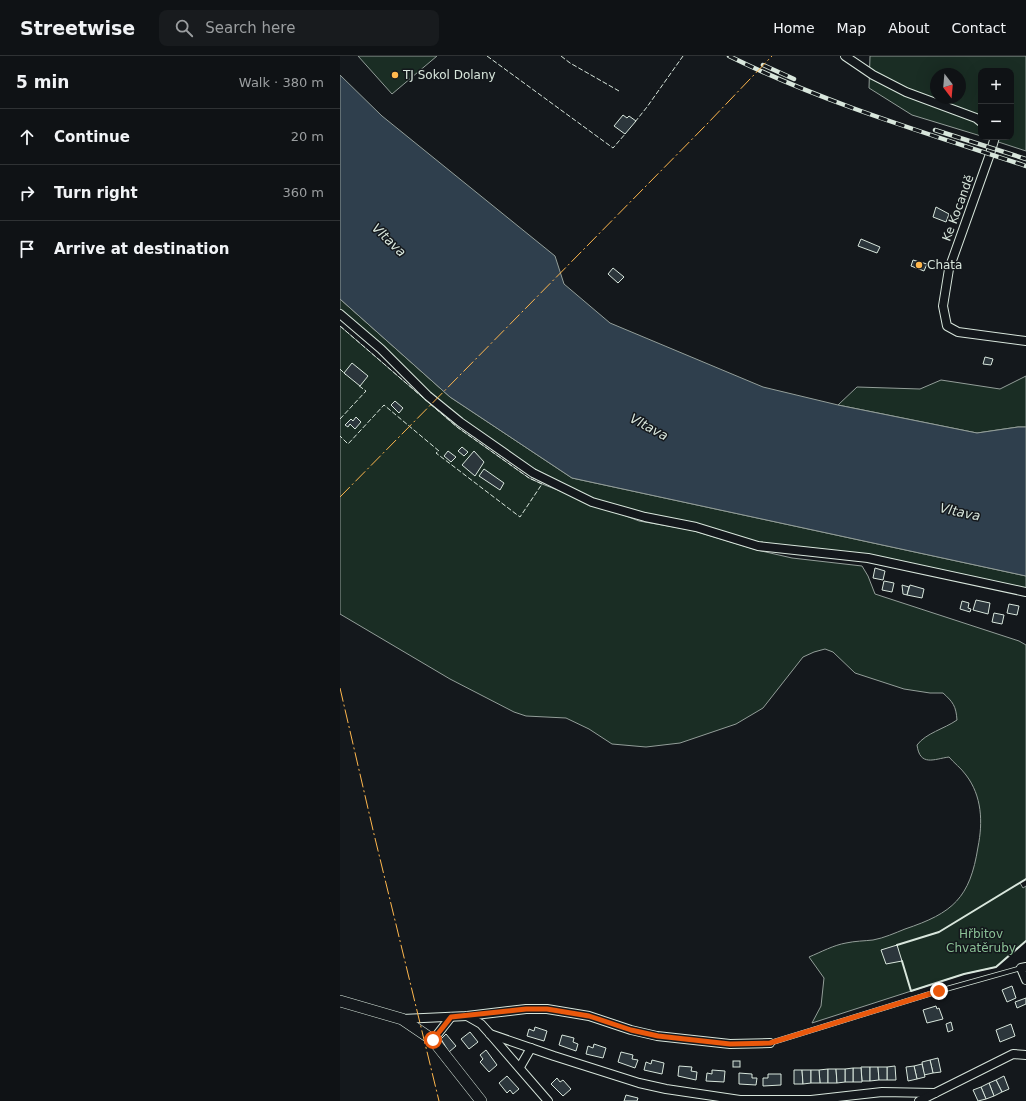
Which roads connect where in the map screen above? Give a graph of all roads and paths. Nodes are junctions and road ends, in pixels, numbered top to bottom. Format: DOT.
graph roads {
  1 [pos="845,56"];
  2 [pos="978,120"];
  3 [pos="994,140"];
  4 [pos="340,314"];
  5 [pos="1026,341"];
  6 [pos="1026,592"];
  7 [pos="1023,967"];
  8 [pos="1026,980"];
  9 [pos="340,1001"];
  10 [pos="467,1016"];
  11 [pos="451,1017"];
  12 [pos="402,1019"];
  13 [pos="490,1034"];
  14 [pos="433,1040"];
  15 [pos="770,1043"];
  16 [pos="531,1048"];
  17 [pos="1026,1055"];
  18 [pos="520,1067"];
  19 [pos="882,1092"];
  20 [pos="934,1093"];
  21 [pos="482,1101"];
  22 [pos="548,1101"];
  23 [pos="885,1101"];
  24 [pos="919,1101"];
  1 -- 2 [label="street"];
  3 -- 5 [label="street, Ke Kocandě"];
  4 -- 6 [label="street"];
  7 -- 8 [label="street"];
  7 -- 15 [label="lane"];
  9 -- 12 [label="street"];
  10 -- 11 [label="street"];
  10 -- 13 [label="street"];
  10 -- 15 [label="street"];
  11 -- 12 [label="street"];
  11 -- 14 [label="street"];
  12 -- 14 [label="street"];
  13 -- 16 [label="street"];
  13 -- 18 [label="street"];
  14 -- 21 [label="street"];
  16 -- 18 [label="street"];
  16 -- 19 [label="street"];
  17 -- 20 [label="street"];
  18 -- 22 [label="street"];
  19 -- 20 [label="street"];
  19 -- 23 [label="street"];
  20 -- 24 [label="street"];
}
